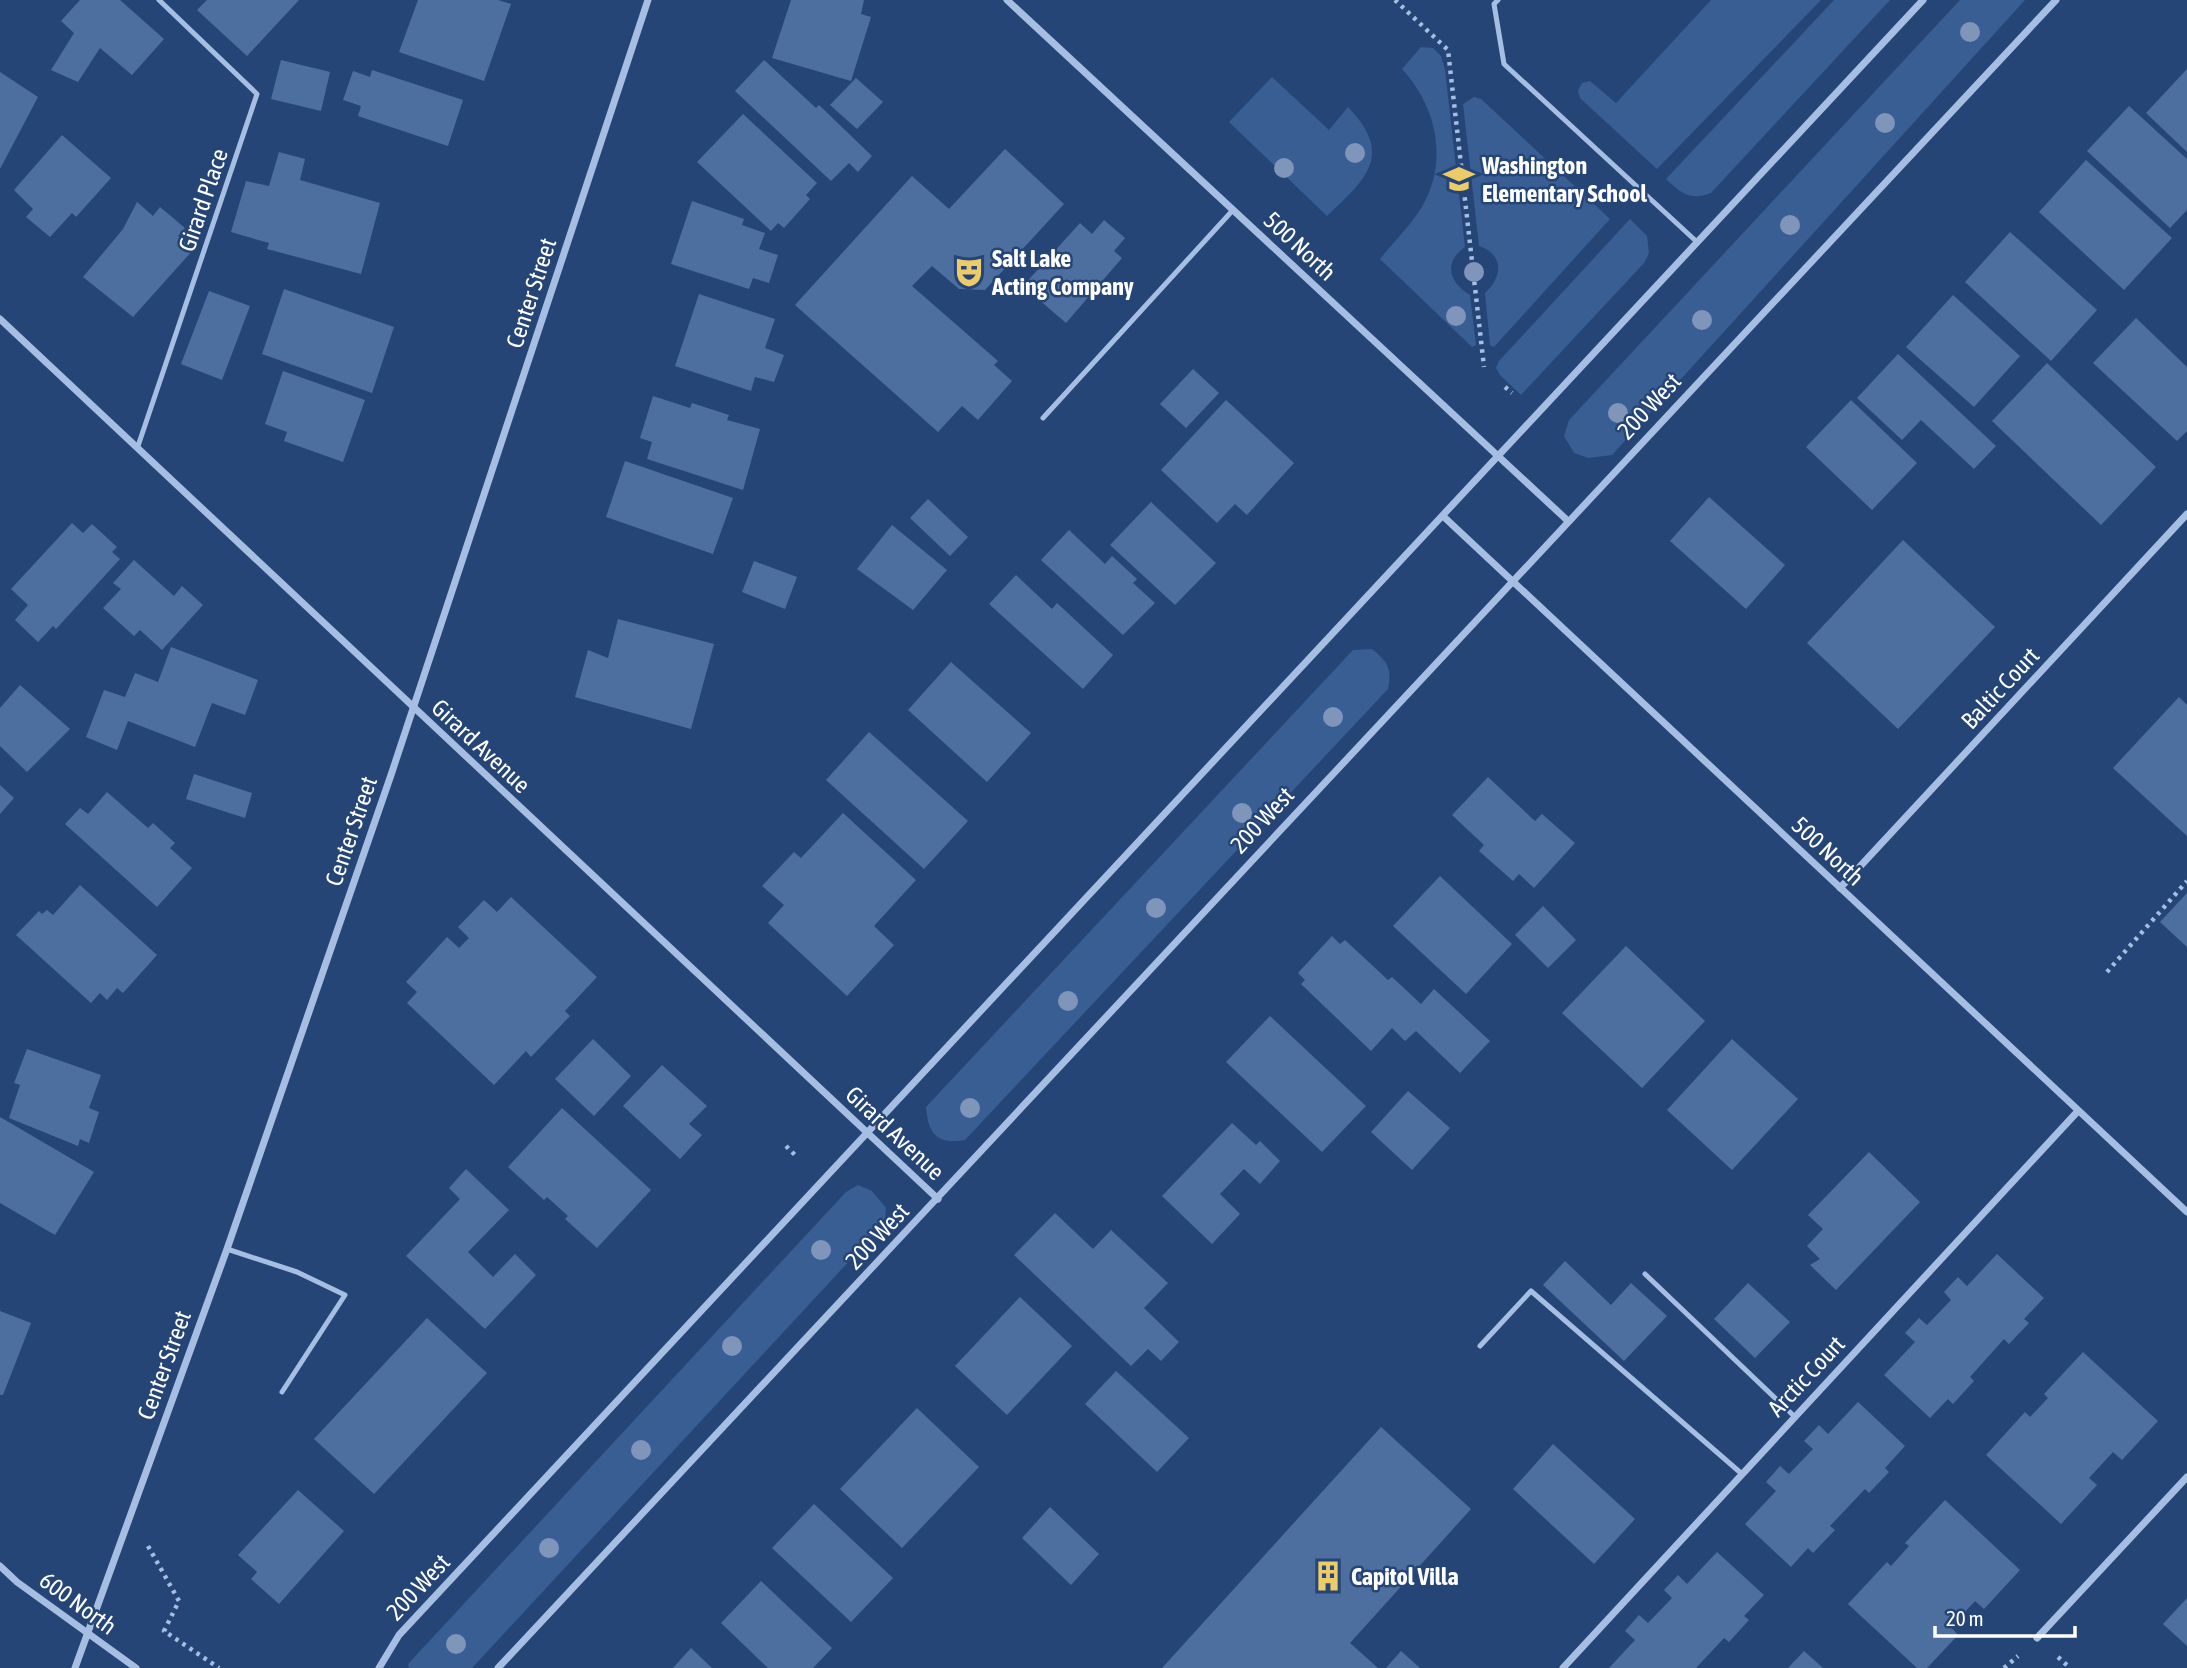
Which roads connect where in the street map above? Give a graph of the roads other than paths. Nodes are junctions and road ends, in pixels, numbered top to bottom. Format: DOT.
graph roads {
  1 [pos="159,0"];
  2 [pos="648,0"];
  3 [pos="1007,0"];
  4 [pos="1498,0"];
  5 [pos="1923,0"];
  6 [pos="2056,0"];
  7 [pos="1233,210"];
  8 [pos="1697,242"];
  9 [pos="0,319"];
  10 [pos="1043,418"];
  11 [pos="138,446"];
  12 [pos="1499,458"];
  13 [pos="2187,514"];
  14 [pos="1444,517"];
  15 [pos="1568,521"];
  16 [pos="1512,580"];
  17 [pos="413,709"];
  18 [pos="1840,888"];
  19 [pos="2078,1111"];
  20 [pos="867,1133"];
  21 [pos="938,1199"];
  22 [pos="2187,1212"];
  23 [pos="227,1249"];
  24 [pos="1645,1274"];
  25 [pos="1479,1346"];
  26 [pos="282,1392"];
  27 [pos="1795,1417"];
  28 [pos="1742,1474"];
  29 [pos="2187,1477"];
  30 [pos="0,1566"];
  31 [pos="86,1633"];
  32 [pos="2037,1638"];
  33 [pos="75,1668"];
  34 [pos="136,1668"];
  35 [pos="379,1668"];
  36 [pos="498,1668"];
  37 [pos="1563,1668"];
  1 -- 11 [label="lane, Girard Place"];
  2 -- 17 [label="street, Center Street"];
  3 -- 7 [label="street, 500 North"];
  4 -- 8 [label="lane"];
  5 -- 8 [label="street, 200 West"];
  6 -- 15 [label="street, 200 West"];
  7 -- 10 [label="lane"];
  7 -- 12 [label="street, 500 North"];
  8 -- 12 [label="street, 200 West"];
  9 -- 11 [label="street, Girard Avenue"];
  11 -- 17 [label="street, Girard Avenue"];
  12 -- 14 [label="street, 200 West"];
  12 -- 15 [label="street, 500 North"];
  13 -- 18 [label="street, Baltic Court"];
  14 -- 16 [label="street, 500 North"];
  14 -- 20 [label="street, 200 West"];
  15 -- 16 [label="street, 200 West"];
  16 -- 18 [label="street, 500 North"];
  16 -- 21 [label="street, 200 West"];
  17 -- 20 [label="street, Girard Avenue"];
  17 -- 23 [label="street, Center Street"];
  18 -- 19 [label="street, 500 North"];
  19 -- 22 [label="street, 500 North"];
  19 -- 27 [label="street, Arctic Court"];
  20 -- 21 [label="street, Girard Avenue"];
  20 -- 35 [label="street, 200 West"];
  21 -- 36 [label="street, 200 West"];
  23 -- 26 [label="lane"];
  23 -- 31 [label="street, Center Street"];
  24 -- 27 [label="lane"];
  25 -- 28 [label="lane"];
  27 -- 28 [label="street, Arctic Court"];
  28 -- 37 [label="street, Arctic Court"];
  29 -- 32 [label="street"];
  30 -- 31 [label="street, 600 North"];
  31 -- 33 [label="street, Center Street"];
  31 -- 34 [label="street, 600 North"];
}
